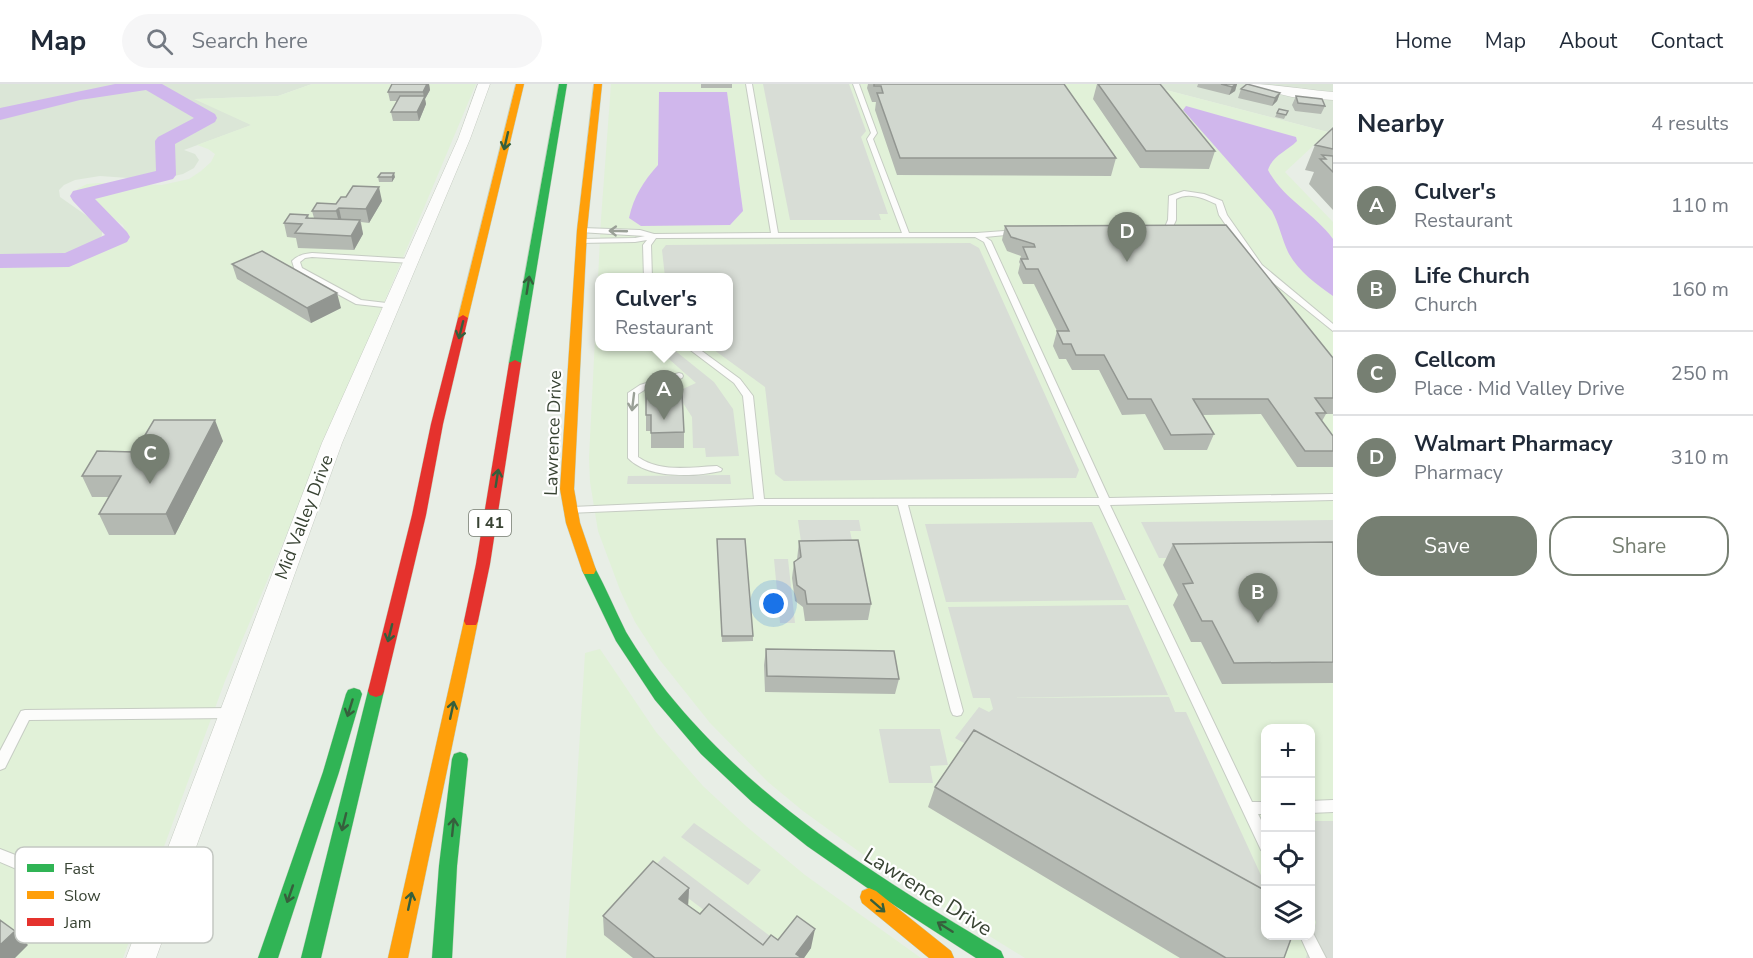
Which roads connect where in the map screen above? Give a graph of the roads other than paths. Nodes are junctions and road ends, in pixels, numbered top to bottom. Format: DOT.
graph roads {
  1 [pos="484,84"];
  2 [pos="520,84"];
  3 [pos="563,84"];
  4 [pos="598,84"];
  5 [pos="749,84"];
  6 [pos="856,84"];
  7 [pos="1255,84"];
  8 [pos="1333,96"];
  9 [pos="1152,231"];
  10 [pos="1030,232"];
  11 [pos="906,235"];
  12 [pos="977,235"];
  13 [pos="582,236"];
  14 [pos="654,236"];
  15 [pos="776,236"];
  16 [pos="411,261"];
  17 [pos="648,273"];
  18 [pos="392,306"];
  19 [pos="1333,328"];
  20 [pos="696,351"];
  21 [pos="679,376"];
  22 [pos="717,469"];
  23 [pos="1333,497"];
  24 [pos="759,502"];
  25 [pos="902,502"];
  26 [pos="1104,502"];
  27 [pos="569,511"];
  28 [pos="419,515"];
  29 [pos="483,564"];
  30 [pos="374,639"];
  31 [pos="358,684"];
  32 [pos="957,711"];
  33 [pos="232,712"];
  34 [pos="465,718"];
  35 [pos="462,741"];
  36 [pos="0,764"];
  37 [pos="1333,806"];
  38 [pos="1315,807"];
  39 [pos="1248,808"];
  40 [pos="1261,808"];
  41 [pos="1261,835"];
  42 [pos="181,847"];
  43 [pos="0,855"];
  44 [pos="15,861"];
  45 [pos="840,862"];
  46 [pos="1310,940"];
  47 [pos="146,943"];
  48 [pos="141,958"];
  49 [pos="268,958"];
  50 [pos="311,958"];
  51 [pos="398,958"];
  52 [pos="442,958"];
  53 [pos="944,958"];
  54 [pos="994,958"];
  55 [pos="1318,958"];
  1 -- 16 [label="street, Mid Valley Drive"];
  2 -- 28 [label="main road, one-way"];
  29 -- 3 [label="main road, I 41, one-way"];
  4 -- 13 [label="main road, Lawrence Drive"];
  5 -- 15 [label="lane"];
  6 -- 11 [label="lane"];
  7 -- 8 [label="street"];
  9 -- 19 [label="lane"];
  10 -- 12 [label="lane"];
  11 -- 12 [label="lane"];
  11 -- 15 [label="lane"];
  12 -- 26 [label="lane"];
  13 -- 14 [label="lane"];
  13 -- 27 [label="main road, Lawrence Drive"];
  14 -- 15 [label="lane"];
  14 -- 17 [label="lane"];
  16 -- 18 [label="street, Mid Valley Drive"];
  16 -- 18 [label="lane"];
  18 -- 33 [label="street, Mid Valley Drive"];
  20 -- 24 [label="lane"];
  21 -- 22 [label="lane, one-way"];
  23 -- 26 [label="lane"];
  24 -- 25 [label="lane"];
  24 -- 27 [label="lane"];
  25 -- 26 [label="lane"];
  25 -- 32 [label="lane"];
  26 -- 39 [label="lane"];
  27 -- 45 [label="main road, Lawrence Drive"];
  28 -- 30 [label="main road"];
  28 -- 50 [label="main road, one-way"];
  29 -- 34 [label="main road"];
  51 -- 29 [label="main road, I 41, one-way"];
  31 -- 49 [label="main road, one-way"];
  33 -- 36 [label="lane"];
  33 -- 42 [label="street, Mid Valley Drive"];
  52 -- 35 [label="main road, one-way"];
  37 -- 38 [label="lane"];
  39 -- 40 [label="lane"];
  39 -- 41 [label="lane"];
  43 -- 44 [label="lane"];
  45 -- 53 [label="main road, Lawrence Drive, one-way"];
  54 -- 45 [label="main road, Lawrence Drive, one-way"];
  46 -- 55 [label="lane"];
  47 -- 48 [label="street, Mid Valley Drive"];
}
